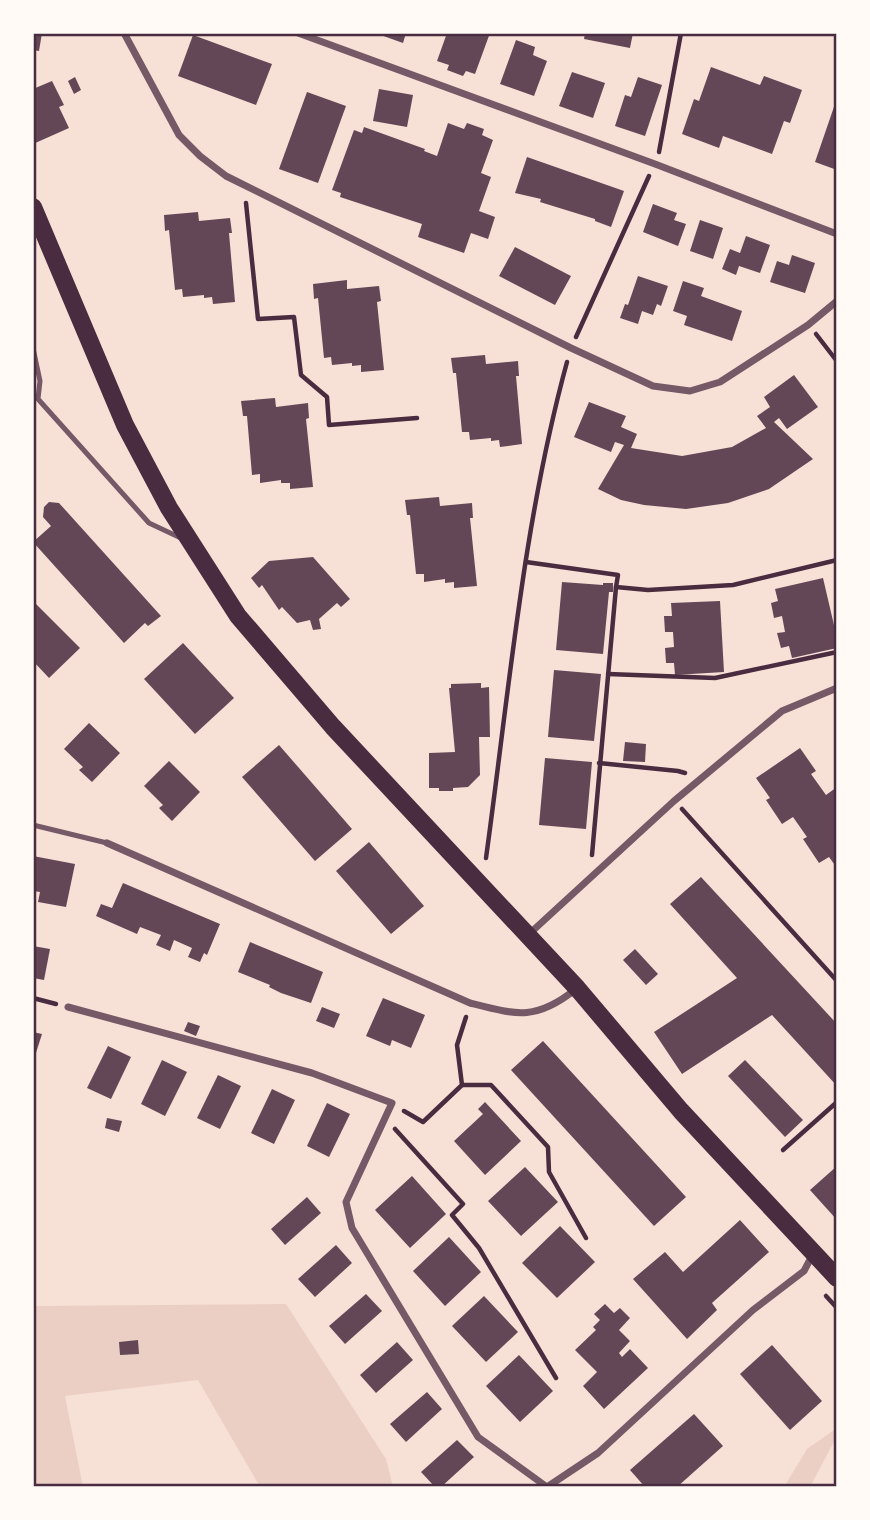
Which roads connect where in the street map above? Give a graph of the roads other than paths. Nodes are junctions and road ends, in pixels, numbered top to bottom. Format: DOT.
graph roads {
  1 [pos="124,33"];
  2 [pos="298,33"];
  3 [pos="33,207"];
  4 [pos="837,234"];
  5 [pos="837,301"];
  6 [pos="33,348"];
  7 [pos="189,541"];
  8 [pos="837,688"];
  9 [pos="33,825"];
  10 [pos="107,843"];
  11 [pos="528,935"];
  12 [pos="577,988"];
  13 [pos="68,1007"];
  14 [pos="813,1254"];
  15 [pos="837,1278"];
  16 [pos="547,1487"];
  1 -- 5 [label="street"];
  2 -- 4 [label="street"];
  3 -- 7 [label="main road"];
  6 -- 7 [label="lane"];
  7 -- 11 [label="main road"];
  8 -- 11 [label="street"];
  9 -- 10 [label="lane"];
  10 -- 12 [label="street"];
  11 -- 12 [label="main road"];
  12 -- 14 [label="main road"];
  13 -- 16 [label="street"];
  14 -- 15 [label="main road"];
  14 -- 16 [label="street"];
}
